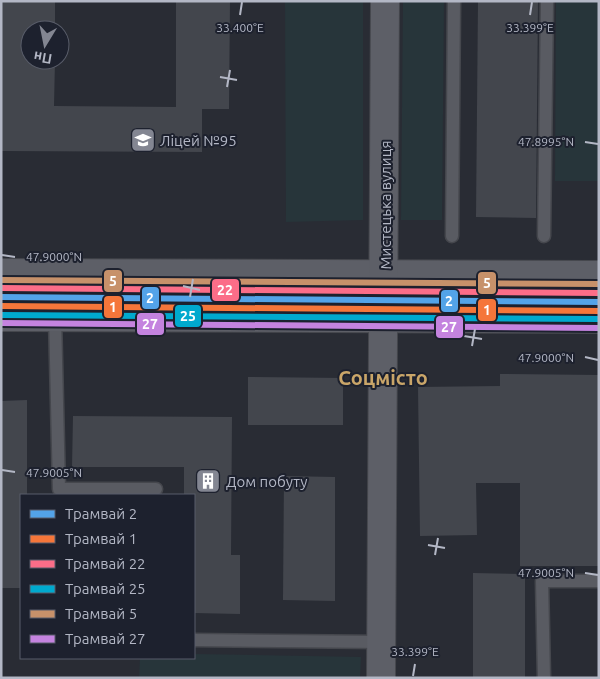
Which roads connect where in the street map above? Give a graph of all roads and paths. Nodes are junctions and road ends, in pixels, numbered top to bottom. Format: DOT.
graph roads {
  1 [pos="385,1"];
  2 [pos="454,1"];
  3 [pos="547,1"];
  4 [pos="452,236"];
  5 [pos="544,236"];
  6 [pos="1,273"];
  7 [pos="384,274"];
  8 [pos="599,275"];
  9 [pos="1,316"];
  10 [pos="55,317"];
  11 [pos="384,318"];
  12 [pos="599,319"];
  13 [pos="156,489"];
  14 [pos="599,581"];
  15 [pos="195,640"];
  16 [pos="382,642"];
  17 [pos="381,678"];
  18 [pos="544,678"];
  1 -- 7 [label="main road, Мистецька вулиця"];
  2 -- 4 [label="lane"];
  3 -- 5 [label="lane"];
  6 -- 7 [label="main road"];
  7 -- 8 [label="main road"];
  7 -- 11 [label="main road, Мистецька вулиця"];
  9 -- 10 [label="main road"];
  10 -- 11 [label="main road"];
  10 -- 13 [label="lane"];
  11 -- 12 [label="main road"];
  11 -- 16 [label="main road, Мистецька вулиця"];
  14 -- 18 [label="lane"];
  15 -- 16 [label="lane"];
  16 -- 17 [label="main road, Мистецька вулиця"];
}
